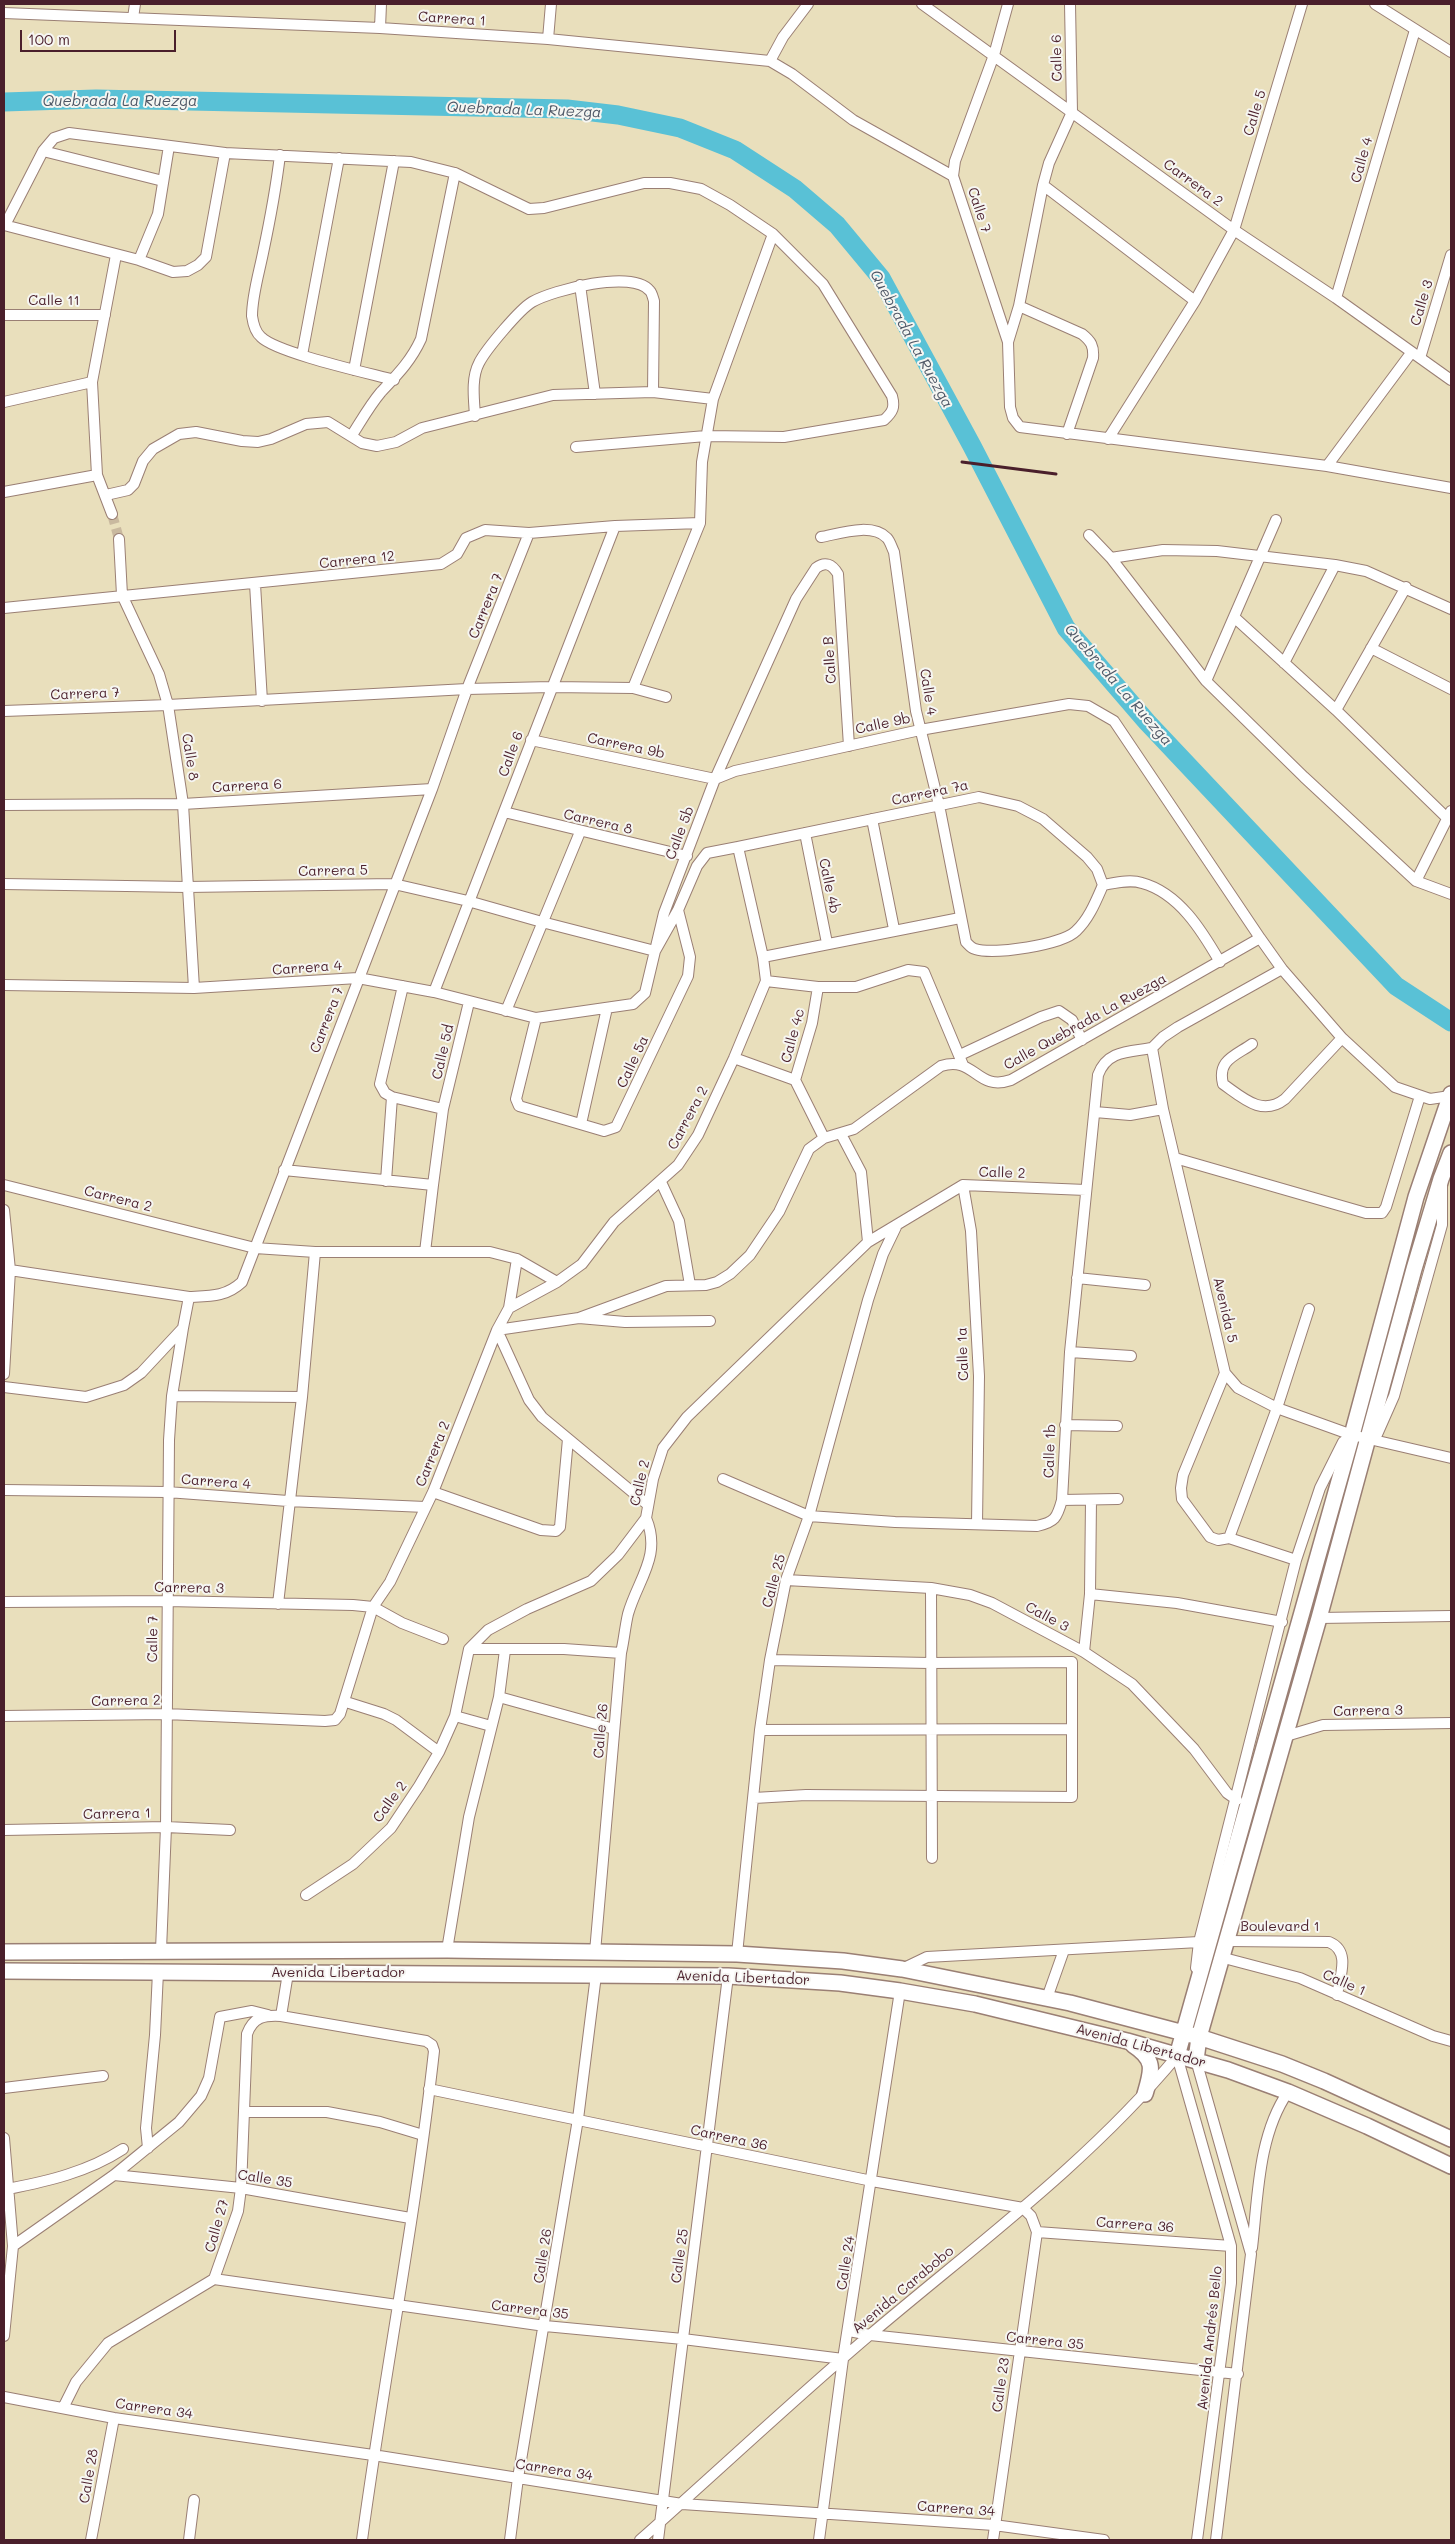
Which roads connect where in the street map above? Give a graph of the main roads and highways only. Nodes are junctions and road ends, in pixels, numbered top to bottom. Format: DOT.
graph roads {
  1 [pos="1451,1095"];
  2 [pos="1451,1153"];
  3 [pos="4,1952"];
  4 [pos="4,1971"];
  5 [pos="1183,2032"];
  6 [pos="1199,2037"];
  7 [pos="1127,2041"];
  8 [pos="1177,2056"];
  9 [pos="1196,2060"];
  10 [pos="1145,2094"];
  11 [pos="1451,2139"];
  12 [pos="1451,2166"];
  1 -- 5 [label="main road"];
  2 -- 6 [label="main road"];
  3 -- 5 [label="main road, Avenida Libertador"];
  4 -- 7 [label="main road, Avenida Libertador"];
  5 -- 6 [label="main road, Avenida Libertador"];
  5 -- 8 [label="main road"];
  6 -- 9 [label="main road"];
  6 -- 11 [label="main road, Avenida Libertador"];
  7 -- 8 [label="main road, Avenida Libertador"];
  7 -- 10 [label="main road"];
  8 -- 9 [label="main road, Avenida Libertador"];
  9 -- 12 [label="main road, Avenida Libertador"];
}
